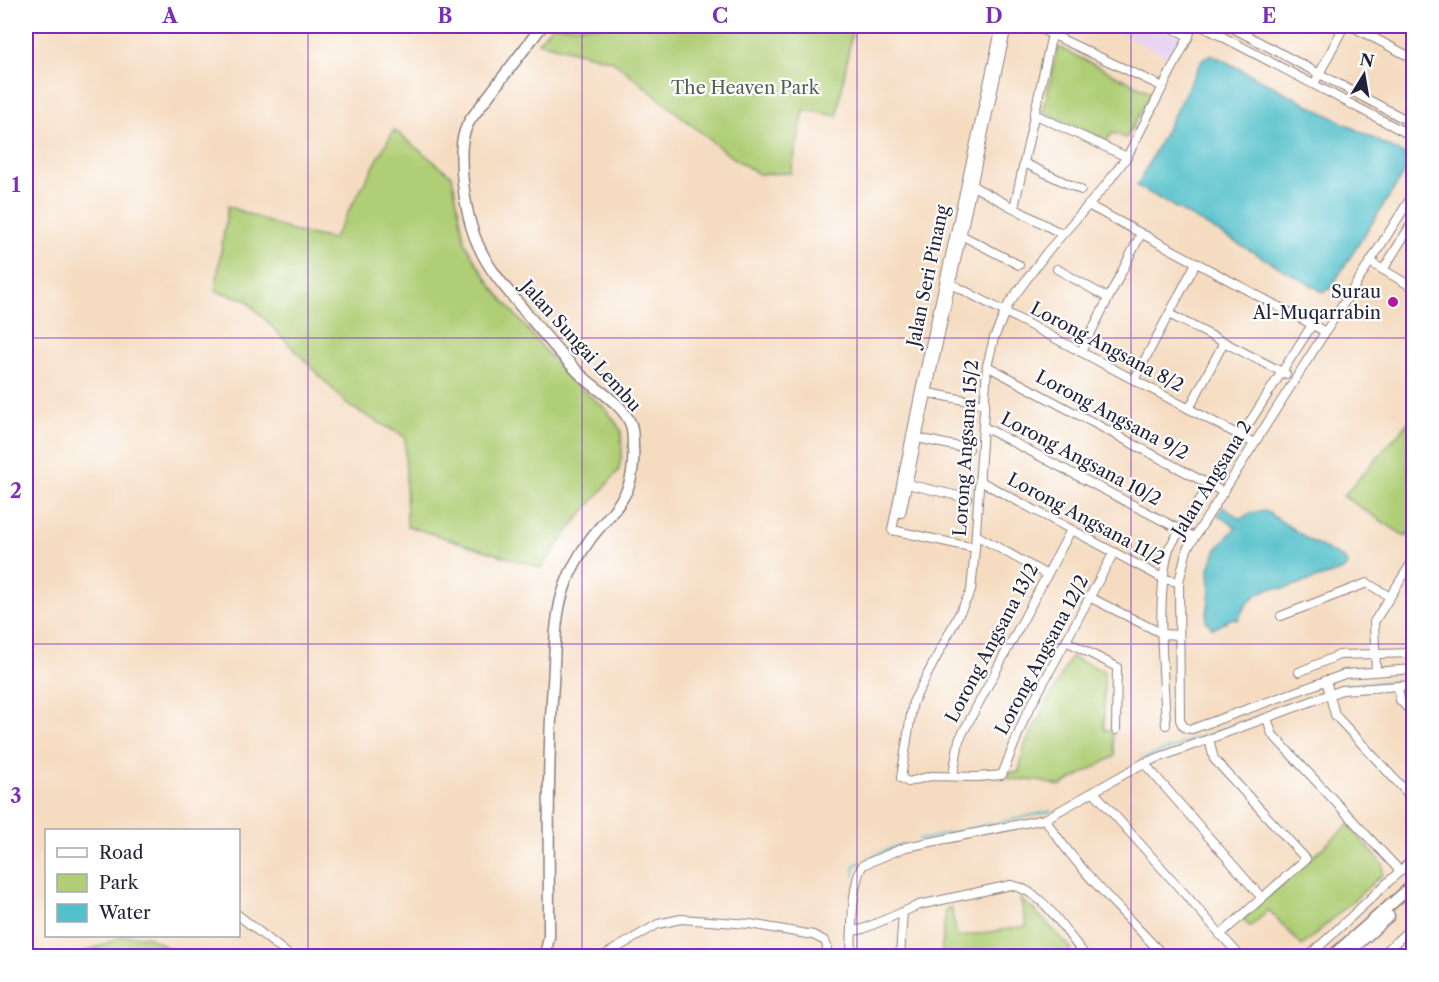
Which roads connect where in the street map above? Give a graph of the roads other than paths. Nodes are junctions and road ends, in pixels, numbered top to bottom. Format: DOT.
graph roads {
  1 [pos="542,26"];
  2 [pos="1001,26"];
  3 [pos="1007,26"];
  4 [pos="1034,26"];
  5 [pos="1167,26"];
  6 [pos="1191,26"];
  7 [pos="1202,26"];
  8 [pos="1229,26"];
  9 [pos="1344,26"];
  10 [pos="1351,26"];
  11 [pos="1052,34"];
  12 [pos="1189,36"];
  13 [pos="1413,58"];
  14 [pos="1320,74"];
  15 [pos="1314,84"];
  16 [pos="1163,87"];
  17 [pos="1034,114"];
  18 [pos="1413,124"];
  19 [pos="1413,137"];
  20 [pos="1127,157"];
  21 [pos="1024,163"];
  22 [pos="969,184"];
  23 [pos="1081,190"];
  24 [pos="1413,192"];
  25 [pos="1088,205"];
  26 [pos="1014,208"];
  27 [pos="1413,220"];
  28 [pos="1062,234"];
  29 [pos="1141,234"];
  30 [pos="961,235"];
  31 [pos="1370,262"];
  32 [pos="1196,263"];
  33 [pos="1019,265"];
  34 [pos="1057,269"];
  35 [pos="1383,270"];
  36 [pos="947,282"];
  37 [pos="1413,288"];
  38 [pos="1108,298"];
  39 [pos="1004,311"];
  40 [pos="1169,314"];
  41 [pos="1312,325"];
  42 [pos="1324,331"];
  43 [pos="1224,342"];
  44 [pos="1081,352"];
  45 [pos="987,366"];
  46 [pos="1283,373"];
  47 [pos="1294,378"];
  48 [pos="1134,380"];
  49 [pos="924,392"];
  50 [pos="985,404"];
  51 [pos="1190,410"];
  52 [pos="984,427"];
  53 [pos="1242,437"];
  54 [pos="917,438"];
  55 [pos="1254,443"];
  56 [pos="969,449"];
  57 [pos="980,481"];
  58 [pos="907,484"];
  59 [pos="1208,485"];
  60 [pos="1222,492"];
  61 [pos="967,498"];
  62 [pos="1071,530"];
  63 [pos="1180,530"];
  64 [pos="897,531"];
  65 [pos="976,535"];
  66 [pos="1194,537"];
  67 [pos="975,548"];
  68 [pos="1114,552"];
  69 [pos="1413,559"];
  70 [pos="1047,575"];
  71 [pos="1164,579"];
  72 [pos="1179,582"];
  73 [pos="1389,597"];
  74 [pos="1091,598"];
  75 [pos="1281,616"];
  76 [pos="1162,634"];
  77 [pos="1178,635"];
  78 [pos="1068,642"];
  79 [pos="1413,653"];
  80 [pos="1374,655"];
  81 [pos="1413,669"];
  82 [pos="1376,671"];
  83 [pos="1299,672"];
  84 [pos="1326,680"];
  85 [pos="1413,685"];
  86 [pos="1398,686"];
  87 [pos="1330,695"];
  88 [pos="1413,715"];
  89 [pos="1267,718"];
  90 [pos="1166,725"];
  91 [pos="1116,730"];
  92 [pos="1209,739"];
  93 [pos="1144,763"];
  94 [pos="953,776"];
  95 [pos="1094,792"];
  96 [pos="1413,800"];
  97 [pos="1045,819"];
  98 [pos="1413,858"];
  99 [pos="1400,871"];
  100 [pos="1413,884"];
  101 [pos="1413,894"];
  102 [pos="1263,898"];
  103 [pos="903,912"];
  104 [pos="240,917"];
  105 [pos="1413,925"];
  106 [pos="852,931"];
  107 [pos="1220,935"];
  108 [pos="1081,955"];
  109 [pos="291,957"];
  110 [pos="546,957"];
  111 [pos="603,957"];
  112 [pos="825,957"];
  113 [pos="851,957"];
  114 [pos="900,957"];
  115 [pos="1164,957"];
  116 [pos="1240,957"];
  117 [pos="1309,957"];
  118 [pos="1332,957"];
  119 [pos="1345,957"];
  120 [pos="1381,957"];
  1 -- 110 [label="main road, Jalan Sungai Lembu"];
  2 -- 22 [label="street, Jalan Seri Pinang"];
  3 -- 22 [label="street, Jalan Seri Pinang"];
  4 -- 11 [label="street"];
  5 -- 12 [label="street"];
  6 -- 12 [label="street, Lorong Angsana 15/2"];
  7 -- 15 [label="street"];
  8 -- 14 [label="street"];
  9 -- 14 [label="street"];
  10 -- 13 [label="street"];
  11 -- 16 [label="street"];
  11 -- 17 [label="street"];
  12 -- 16 [label="street, Lorong Angsana 15/2"];
  14 -- 15 [label="street"];
  14 -- 18 [label="street"];
  15 -- 19 [label="street"];
  16 -- 20 [label="street, Lorong Angsana 15/2"];
  17 -- 20 [label="street"];
  17 -- 21 [label="street"];
  20 -- 25 [label="street, Lorong Angsana 15/2"];
  21 -- 23 [label="street"];
  21 -- 26 [label="street"];
  22 -- 26 [label="street"];
  22 -- 30 [label="street, Jalan Seri Pinang"];
  22 -- 36 [label="street, Jalan Seri Pinang"];
  24 -- 31 [label="street, Jalan Angsana 2"];
  25 -- 28 [label="street, Lorong Angsana 15/2"];
  25 -- 29 [label="street"];
  26 -- 28 [label="street"];
  27 -- 35 [label="street"];
  28 -- 39 [label="street, Lorong Angsana 15/2"];
  29 -- 32 [label="street"];
  29 -- 38 [label="street"];
  30 -- 33 [label="street"];
  30 -- 36 [label="street, Jalan Seri Pinang"];
  31 -- 35 [label="street"];
  31 -- 42 [label="street, Jalan Angsana 2"];
  32 -- 40 [label="street"];
  32 -- 41 [label="street"];
  34 -- 38 [label="street"];
  35 -- 37 [label="street"];
  36 -- 39 [label="street, Lorong Angsana 8/2"];
  36 -- 49 [label="street, Jalan Seri Pinang"];
  38 -- 44 [label="street"];
  39 -- 44 [label="street, Lorong Angsana 8/2"];
  39 -- 45 [label="street, Lorong Angsana 15/2"];
  40 -- 43 [label="street"];
  40 -- 48 [label="street"];
  41 -- 42 [label="street"];
  41 -- 46 [label="street"];
  42 -- 47 [label="street, Jalan Angsana 2"];
  43 -- 46 [label="street"];
  43 -- 51 [label="street"];
  44 -- 48 [label="street, Lorong Angsana 8/2"];
  45 -- 50 [label="street, Lorong Angsana 15/2"];
  45 -- 59 [label="street, Lorong Angsana 9/2"];
  46 -- 47 [label="street"];
  46 -- 53 [label="street"];
  47 -- 55 [label="street, Jalan Angsana 2"];
  48 -- 51 [label="street, Lorong Angsana 8/2"];
  49 -- 50 [label="street"];
  49 -- 54 [label="street, Jalan Seri Pinang"];
  49 -- 64 [label="street, Jalan Seri Pinang"];
  50 -- 52 [label="street, Lorong Angsana 15/2"];
  51 -- 53 [label="street, Lorong Angsana 8/2"];
  52 -- 57 [label="street, Lorong Angsana 15/2"];
  52 -- 63 [label="street, Lorong Angsana 10/2"];
  53 -- 55 [label="street, Lorong Angsana 8/2"];
  53 -- 59 [label="street"];
  54 -- 56 [label="street"];
  54 -- 58 [label="street, Jalan Seri Pinang"];
  55 -- 60 [label="street, Jalan Angsana 2"];
  57 -- 62 [label="street, Lorong Angsana 11/2"];
  57 -- 65 [label="street, Lorong Angsana 15/2"];
  58 -- 61 [label="street"];
  58 -- 64 [label="street, Jalan Seri Pinang"];
  59 -- 60 [label="street, Lorong Angsana 9/2"];
  59 -- 63 [label="street"];
  60 -- 66 [label="street, Jalan Angsana 2"];
  62 -- 68 [label="street, Lorong Angsana 11/2"];
  62 -- 70 [label="street, Lorong Angsana 13/2"];
  63 -- 66 [label="street, Lorong Angsana 10/2"];
  63 -- 71 [label="street"];
  64 -- 67 [label="street"];
  65 -- 67 [label="street, Lorong Angsana 15/2"];
  65 -- 70 [label="street"];
  66 -- 72 [label="street, Jalan Angsana 2"];
  67 -- 94 [label="street, Lorong Angsana 15/2"];
  68 -- 71 [label="street, Lorong Angsana 11/2"];
  68 -- 74 [label="street, Lorong Angsana 12/2"];
  69 -- 73 [label="street"];
  70 -- 94 [label="street, Lorong Angsana 13/2"];
  71 -- 72 [label="street, Lorong Angsana 11/2"];
  71 -- 76 [label="street"];
  72 -- 77 [label="street, Jalan Angsana 2"];
  73 -- 75 [label="street"];
  73 -- 80 [label="street"];
  74 -- 76 [label="street"];
  74 -- 78 [label="street, Lorong Angsana 12/2"];
  76 -- 77 [label="street"];
  76 -- 90 [label="street"];
  77 -- 84 [label="street, Jalan Angsana 2"];
  78 -- 91 [label="street"];
  78 -- 94 [label="street, Lorong Angsana 12/2"];
  79 -- 80 [label="street"];
  80 -- 82 [label="street"];
  80 -- 83 [label="street"];
  81 -- 82 [label="street, Jalan Angsana 2"];
  82 -- 84 [label="street, Jalan Angsana 2"];
  84 -- 87 [label="street"];
  85 -- 86 [label="street"];
  86 -- 87 [label="street"];
  86 -- 88 [label="street"];
  87 -- 89 [label="street"];
  87 -- 96 [label="street"];
  89 -- 92 [label="street"];
  89 -- 99 [label="street"];
  92 -- 93 [label="street"];
  92 -- 102 [label="street"];
  93 -- 95 [label="street"];
  93 -- 102 [label="street"];
  95 -- 97 [label="street"];
  95 -- 107 [label="street"];
  97 -- 106 [label="street"];
  97 -- 115 [label="street"];
  98 -- 99 [label="street"];
  99 -- 117 [label="street"];
  100 -- 118 [label="main road"];
  101 -- 119 [label="main road"];
  102 -- 107 [label="street"];
  103 -- 106 [label="street"];
  103 -- 108 [label="street"];
  103 -- 114 [label="street"];
  104 -- 109 [label="street"];
  105 -- 120 [label="street"];
  106 -- 113 [label="street"];
  107 -- 116 [label="street"];
  111 -- 112 [label="street"];
}
